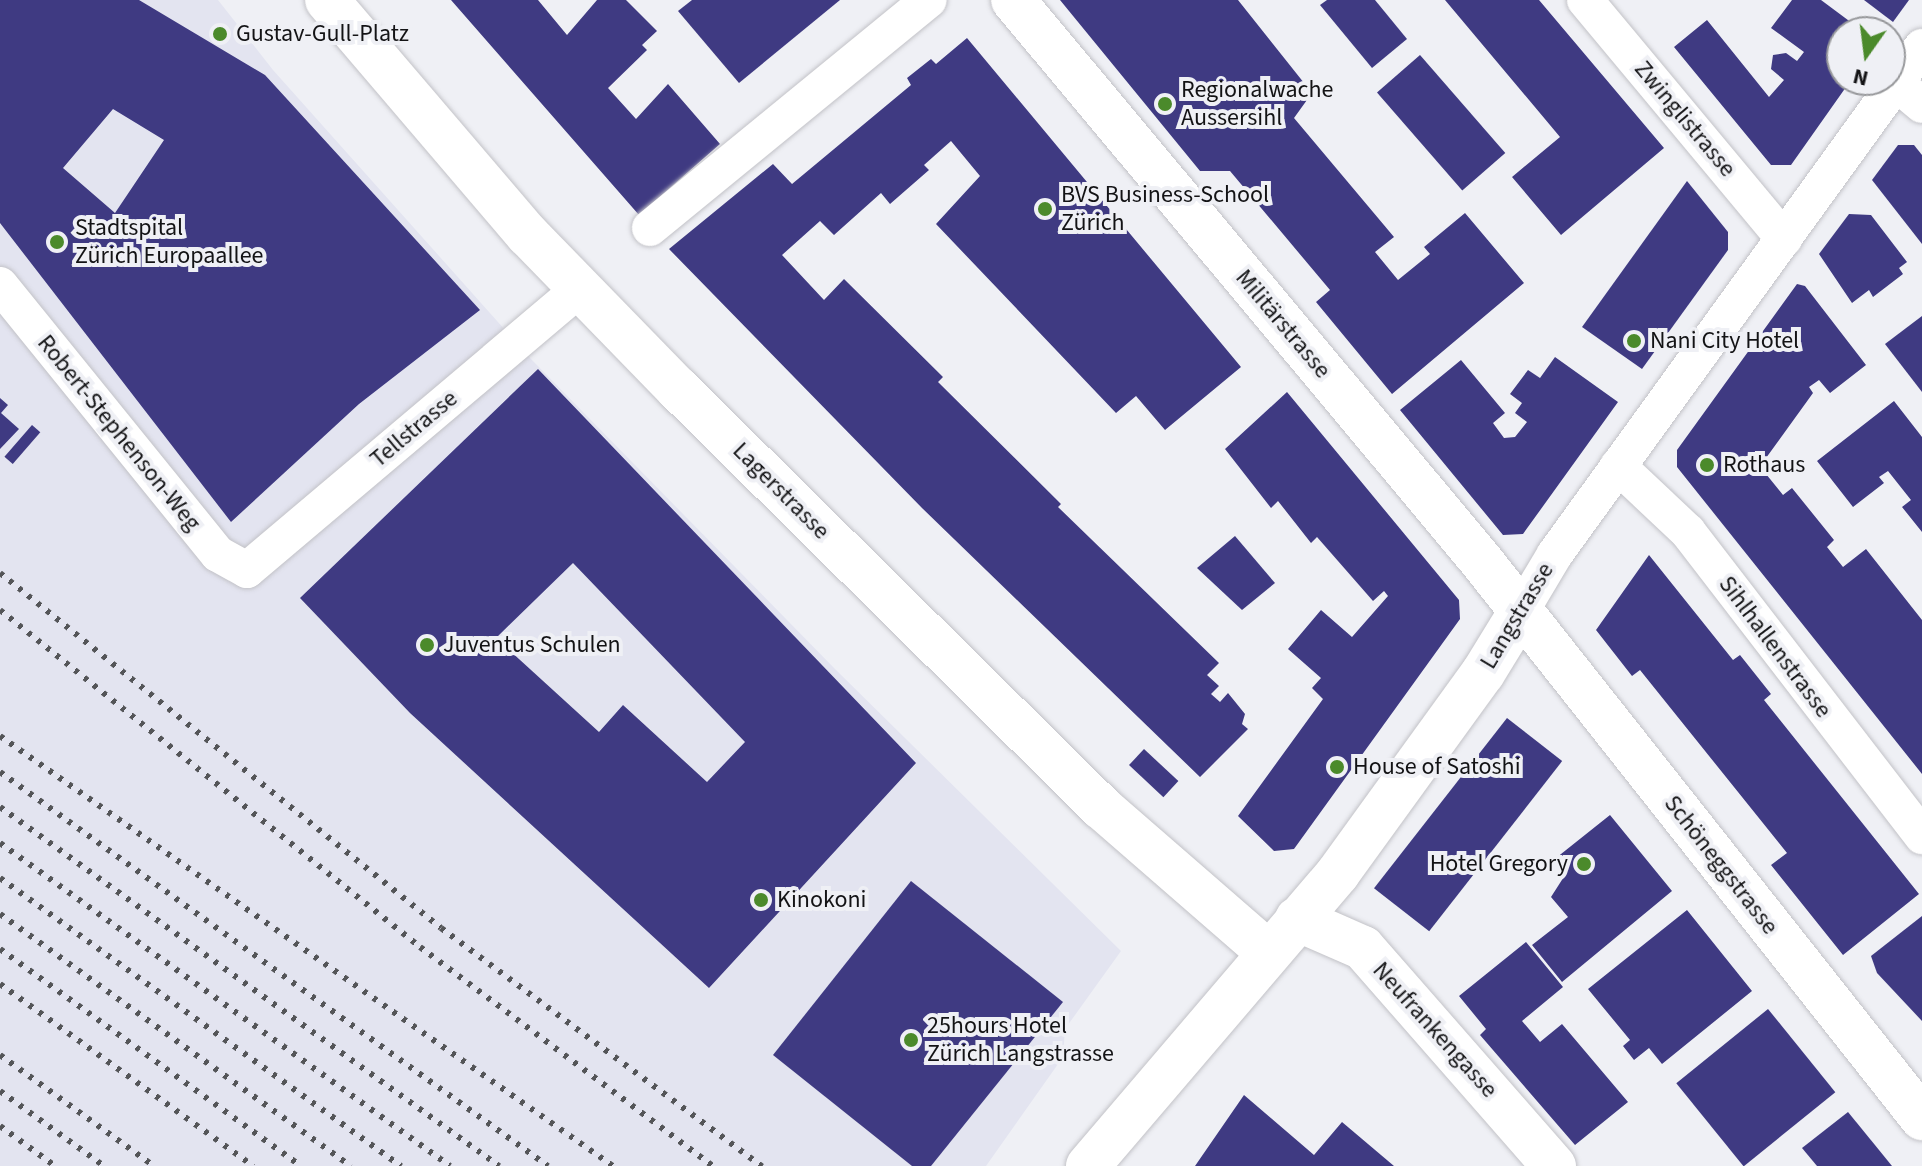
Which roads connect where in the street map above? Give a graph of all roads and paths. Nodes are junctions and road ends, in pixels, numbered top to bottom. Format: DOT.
graph roads {
  1 [pos="327,0"];
  2 [pos="929,0"];
  3 [pos="1013,0"];
  4 [pos="1585,0"];
  5 [pos="1922,47"];
  6 [pos="1909,94"];
  7 [pos="650,228"];
  8 [pos="1784,239"];
  9 [pos="0,285"];
  10 [pos="580,289"];
  11 [pos="1618,466"];
  12 [pos="247,570"];
  13 [pos="1521,611"];
  14 [pos="1922,836"];
  15 [pos="1297,919"];
  16 [pos="1268,952"];
  17 [pos="1922,1118"];
  18 [pos="1088,1166"];
  19 [pos="1554,1166"];
  1 -- 10 [label="street, Lagerstrasse"];
  2 -- 7 [label="street"];
  3 -- 13 [label="street, Militärstrasse"];
  4 -- 8 [label="street, Zwinglistrasse"];
  5 -- 6 [label="street, Langstrasse"];
  6 -- 8 [label="street, Langstrasse"];
  8 -- 11 [label="street, Langstrasse"];
  9 -- 12 [label="street, Robert-Stephenson-Weg"];
  10 -- 12 [label="street, Tellstrasse"];
  10 -- 16 [label="street, Lagerstrasse"];
  11 -- 13 [label="street, Langstrasse"];
  11 -- 14 [label="street, Sihlhallenstrasse"];
  13 -- 15 [label="street, Langstrasse"];
  13 -- 17 [label="street, Schöneggstrasse"];
  15 -- 16 [label="street, Langstrasse"];
  15 -- 19 [label="street, Neufrankengasse"];
  16 -- 18 [label="street, Langstrasse"];
}
